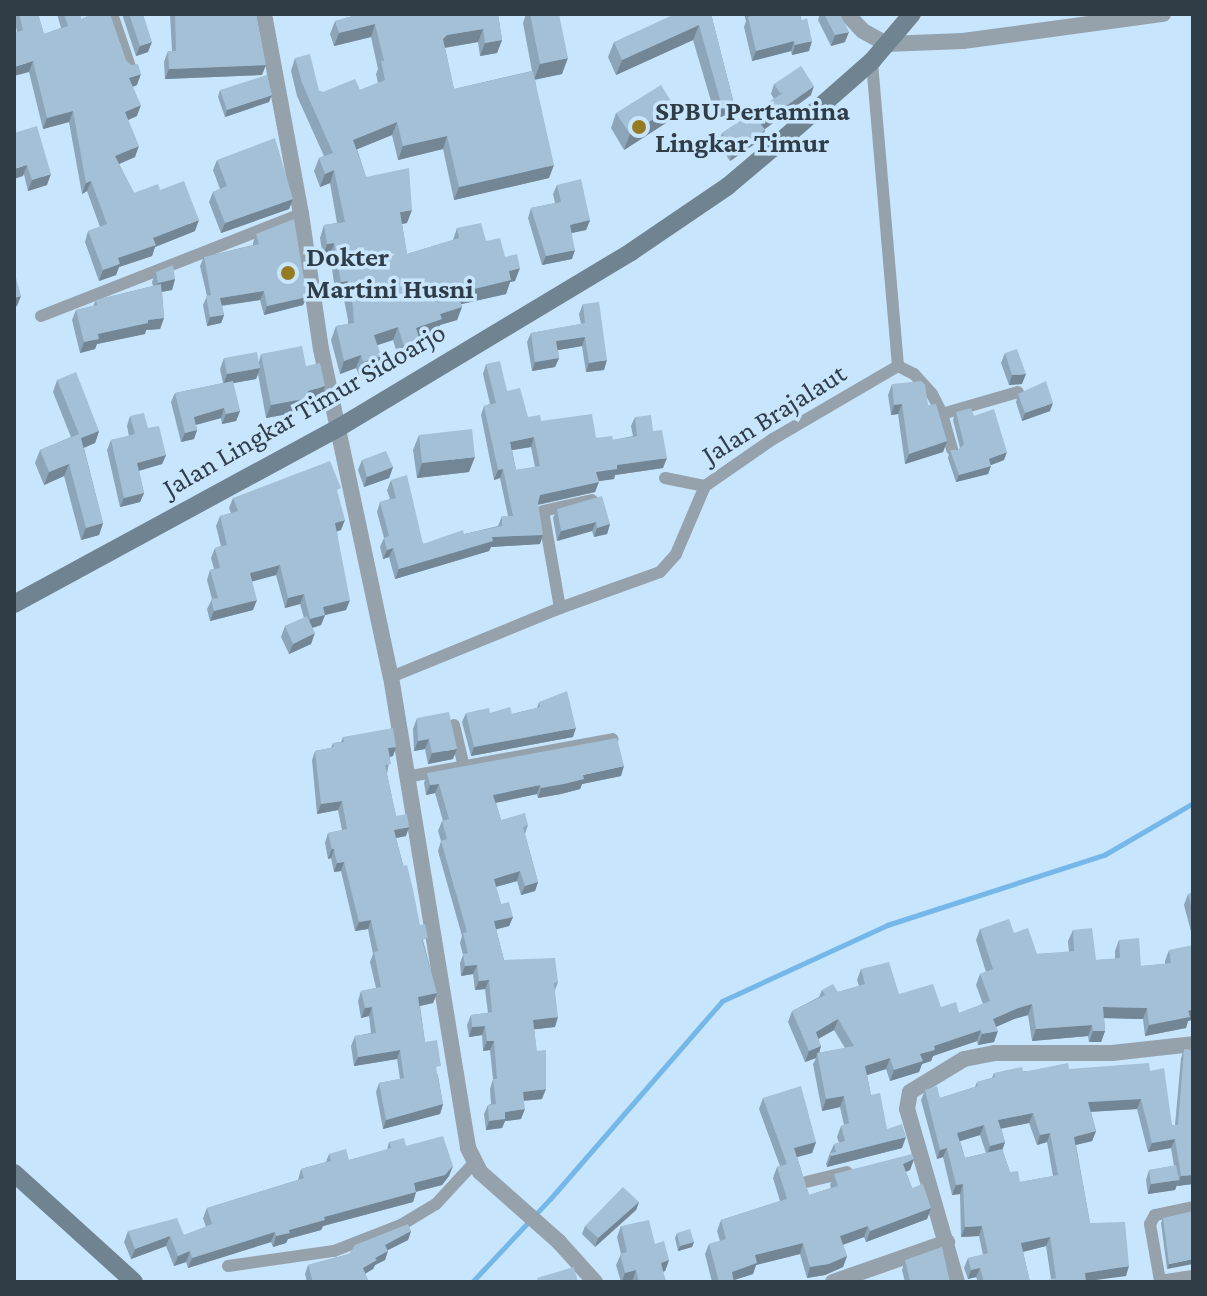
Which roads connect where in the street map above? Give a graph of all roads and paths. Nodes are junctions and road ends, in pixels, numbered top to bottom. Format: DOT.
graph roads {
  1 [pos="112,14"];
  2 [pos="264,14"];
  3 [pos="847,14"];
  4 [pos="912,14"];
  5 [pos="1163,14"];
  6 [pos="886,44"];
  7 [pos="872,61"];
  8 [pos="130,67"];
  9 [pos="301,214"];
  10 [pos="41,316"];
  11 [pos="898,366"];
  12 [pos="1018,392"];
  13 [pos="942,414"];
  14 [pos="340,427"];
  15 [pos="952,450"];
  16 [pos="665,478"];
  17 [pos="705,486"];
  18 [pos="592,500"];
  19 [pos="14,604"];
  20 [pos="560,608"];
  21 [pos="392,685"];
  22 [pos="454,725"];
  23 [pos="613,739"];
  24 [pos="464,767"];
  25 [pos="406,777"];
  26 [pos="1193,1044"];
  27 [pos="919,1151"];
  28 [pos="902,1158"];
  29 [pos="477,1168"];
  30 [pos="861,1168"];
  31 [pos="14,1173"];
  32 [pos="806,1182"];
  33 [pos="1193,1207"];
  34 [pos="947,1242"];
  35 [pos="228,1266"];
  36 [pos="1185,1279"];
  37 [pos="1156,1281"];
  38 [pos="134,1282"];
  39 [pos="595,1282"];
  40 [pos="833,1282"];
  41 [pos="957,1282"];
  1 -- 8 [label="street"];
  2 -- 9 [label="street"];
  3 -- 6 [label="street"];
  4 -- 6 [label="main road, Jalan Lingkar Timur Sidoarjo"];
  5 -- 6 [label="street"];
  6 -- 7 [label="main road, Jalan Lingkar Timur Sidoarjo"];
  7 -- 11 [label="street"];
  7 -- 14 [label="main road, Jalan Lingkar Timur Sidoarjo"];
  9 -- 10 [label="street"];
  9 -- 14 [label="street"];
  11 -- 13 [label="street"];
  11 -- 17 [label="street, Jalan Brajalaut"];
  12 -- 13 [label="street"];
  13 -- 15 [label="street"];
  14 -- 19 [label="main road, Jalan Lingkar Timur Sidoarjo"];
  14 -- 21 [label="street"];
  16 -- 17 [label="street"];
  17 -- 20 [label="street, Jalan Brajalaut"];
  18 -- 20 [label="street"];
  20 -- 21 [label="street, Jalan Brajalaut"];
  21 -- 25 [label="street"];
  22 -- 24 [label="street"];
  23 -- 24 [label="street"];
  24 -- 25 [label="street"];
  25 -- 29 [label="street"];
  26 -- 27 [label="street"];
  27 -- 28 [label="street"];
  27 -- 34 [label="street"];
  29 -- 35 [label="street"];
  29 -- 39 [label="street"];
  30 -- 32 [label="street"];
  31 -- 38 [label="main road"];
  33 -- 37 [label="street"];
  34 -- 40 [label="street"];
  34 -- 41 [label="street"];
  36 -- 37 [label="street"];
}
